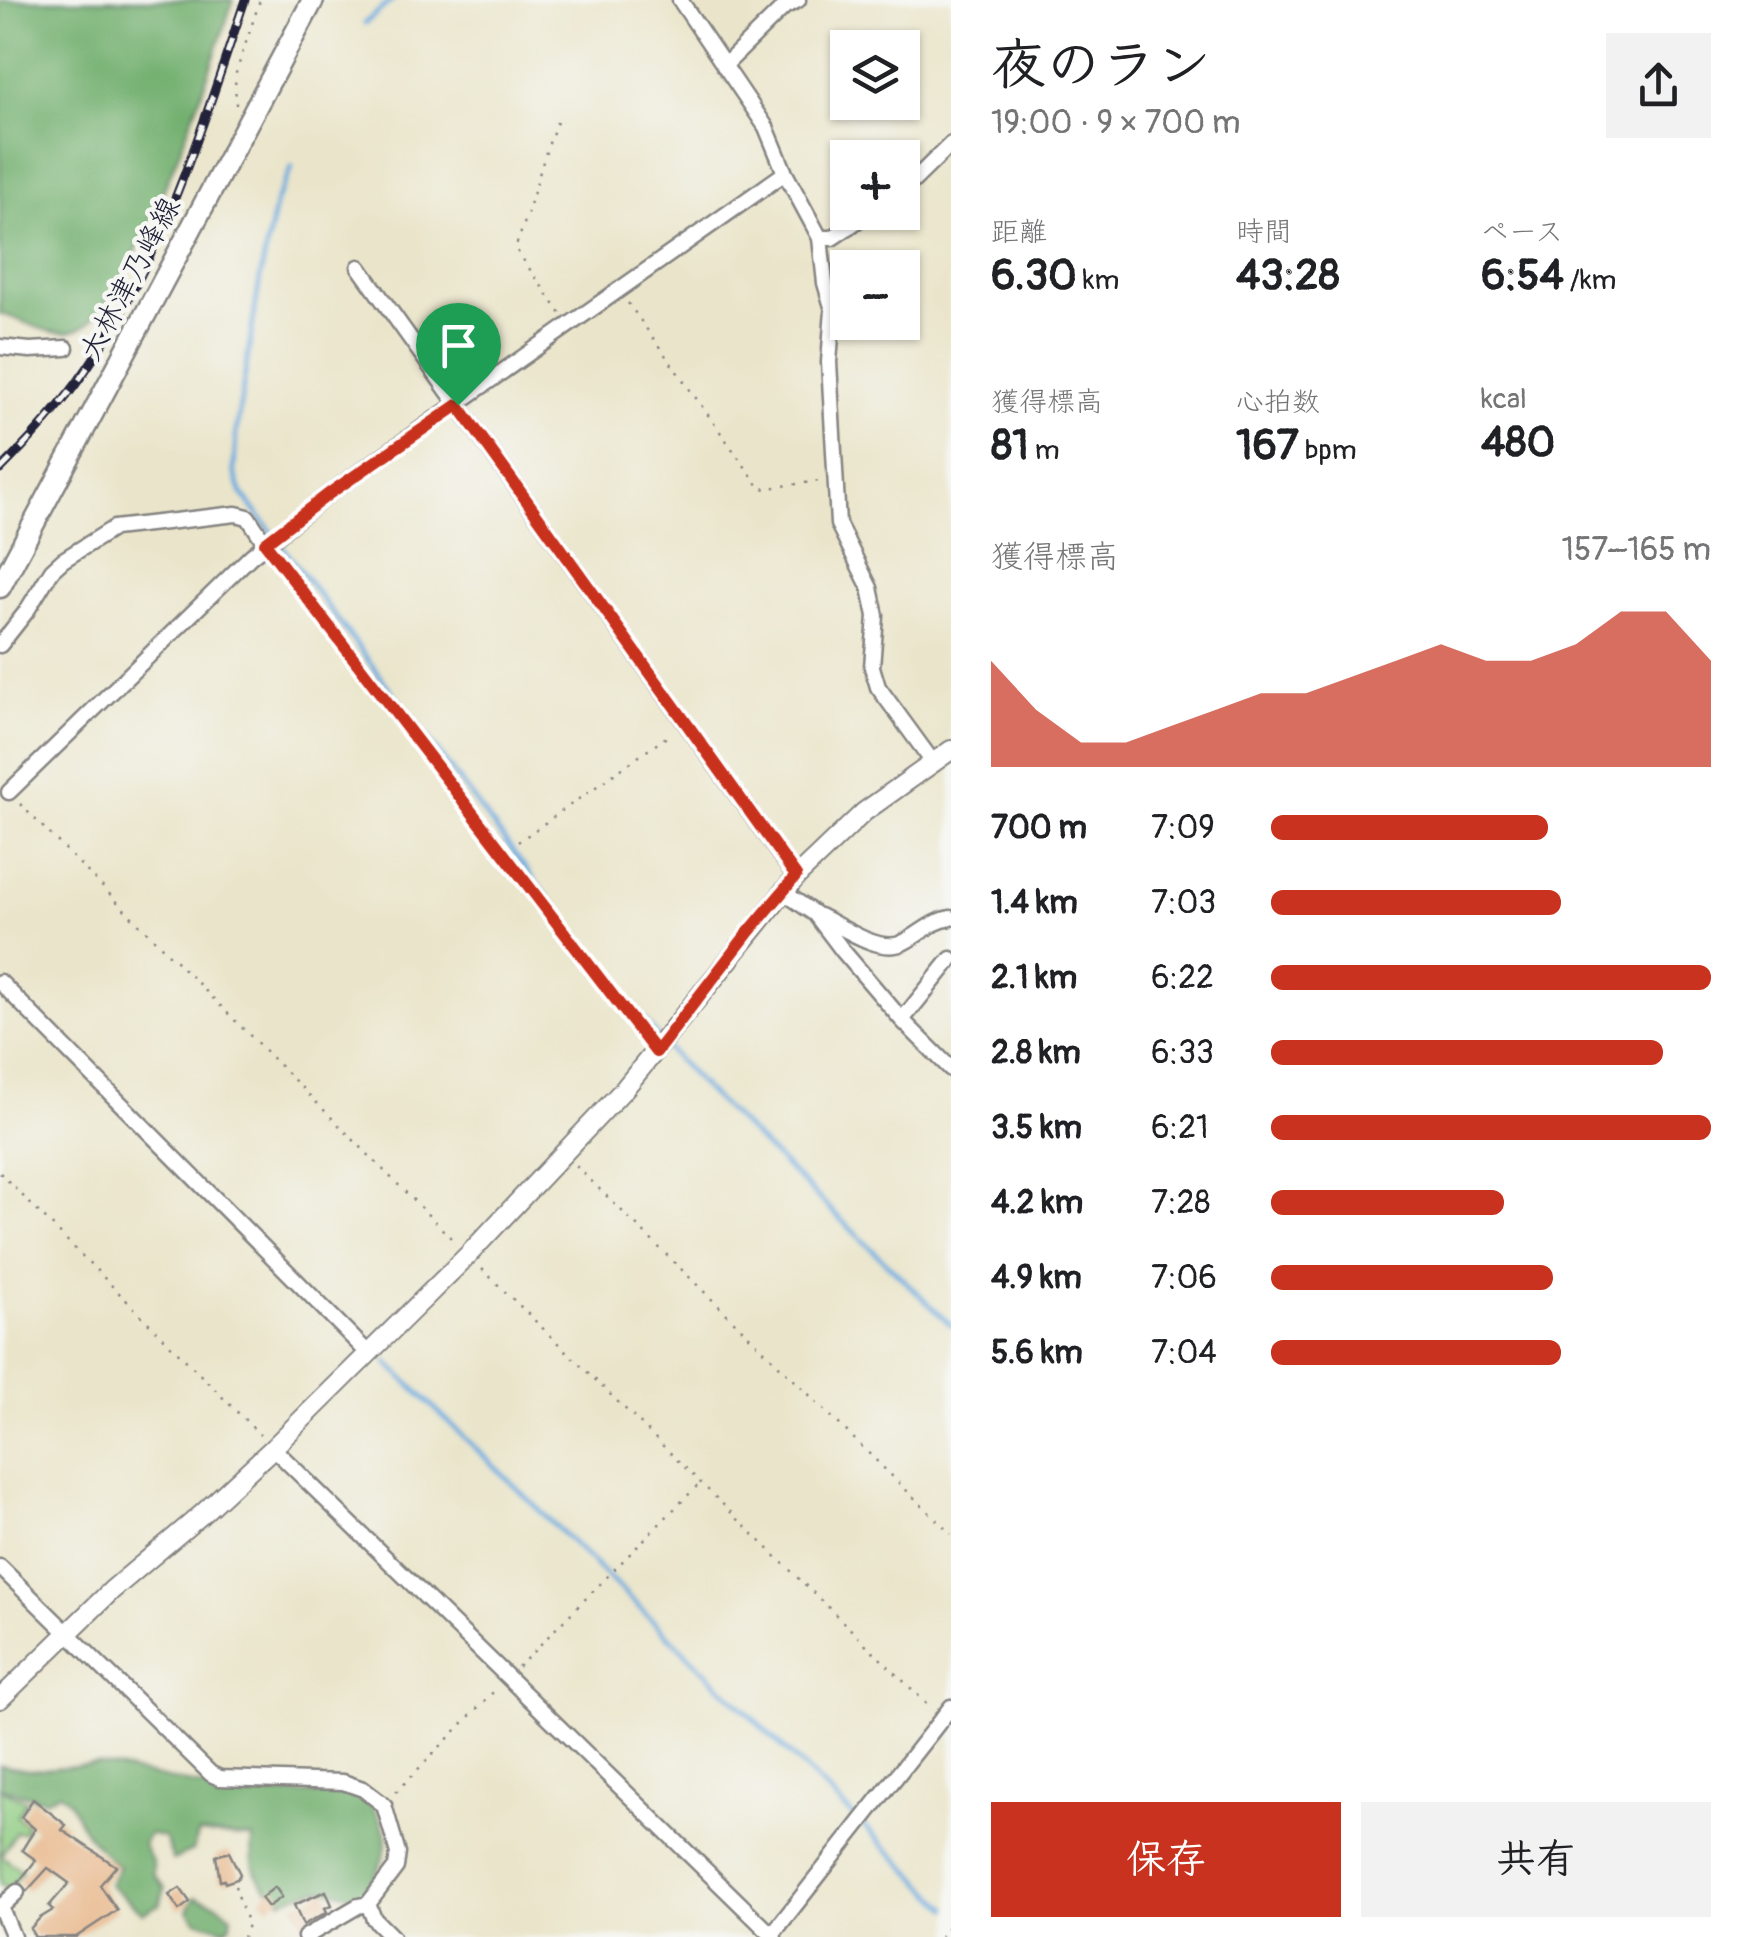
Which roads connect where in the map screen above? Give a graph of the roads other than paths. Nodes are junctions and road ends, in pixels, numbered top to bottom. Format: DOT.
graph roads {
  1 [pos="313,0"];
  2 [pos="680,0"];
  3 [pos="798,0"];
  4 [pos="724,66"];
  5 [pos="951,144"];
  6 [pos="785,173"];
  7 [pos="920,174"];
  8 [pos="844,230"];
  9 [pos="820,238"];
  10 [pos="359,267"];
  11 [pos="0,347"];
  12 [pos="66,348"];
  13 [pos="458,405"];
  14 [pos="270,540"];
  15 [pos="0,587"];
  16 [pos="0,645"];
  17 [pos="951,750"];
  18 [pos="932,762"];
  19 [pos="9,792"];
  20 [pos="796,876"];
  21 [pos="782,891"];
  22 [pos="815,914"];
  23 [pos="951,918"];
  24 [pos="951,959"];
  25 [pos="0,982"];
  26 [pos="902,1020"];
  27 [pos="951,1069"];
  28 [pos="368,1353"];
  29 [pos="273,1448"];
  30 [pos="0,1567"];
  31 [pos="67,1634"];
  32 [pos="0,1699"];
  33 [pos="951,1707"];
  34 [pos="17,1892"];
  35 [pos="368,1904"];
  36 [pos="0,1908"];
  37 [pos="772,1936"];
  38 [pos="13,1937"];
  39 [pos="305,1937"];
  40 [pos="392,1937"];
  1 -- 15 [label="main road, 大林津乃峰線"];
  2 -- 4 [label="street"];
  3 -- 4 [label="street"];
  4 -- 6 [label="street"];
  5 -- 7 [label="street"];
  6 -- 9 [label="street"];
  6 -- 13 [label="street"];
  8 -- 9 [label="street"];
  9 -- 18 [label="street"];
  10 -- 13 [label="street"];
  11 -- 12 [label="street"];
  13 -- 14 [label="street"];
  13 -- 20 [label="street"];
  14 -- 16 [label="street"];
  14 -- 19 [label="street"];
  17 -- 18 [label="street"];
  18 -- 20 [label="street"];
  20 -- 21 [label="street"];
  21 -- 22 [label="street"];
  21 -- 28 [label="street"];
  22 -- 23 [label="street"];
  22 -- 26 [label="street"];
  24 -- 26 [label="street"];
  25 -- 28 [label="street"];
  26 -- 27 [label="street"];
  28 -- 29 [label="street"];
  29 -- 31 [label="street"];
  29 -- 37 [label="street"];
  30 -- 31 [label="street"];
  31 -- 32 [label="street"];
  31 -- 35 [label="street"];
  33 -- 37 [label="street"];
  34 -- 36 [label="street"];
  35 -- 39 [label="street"];
  35 -- 40 [label="street"];
  36 -- 38 [label="street"];
}
